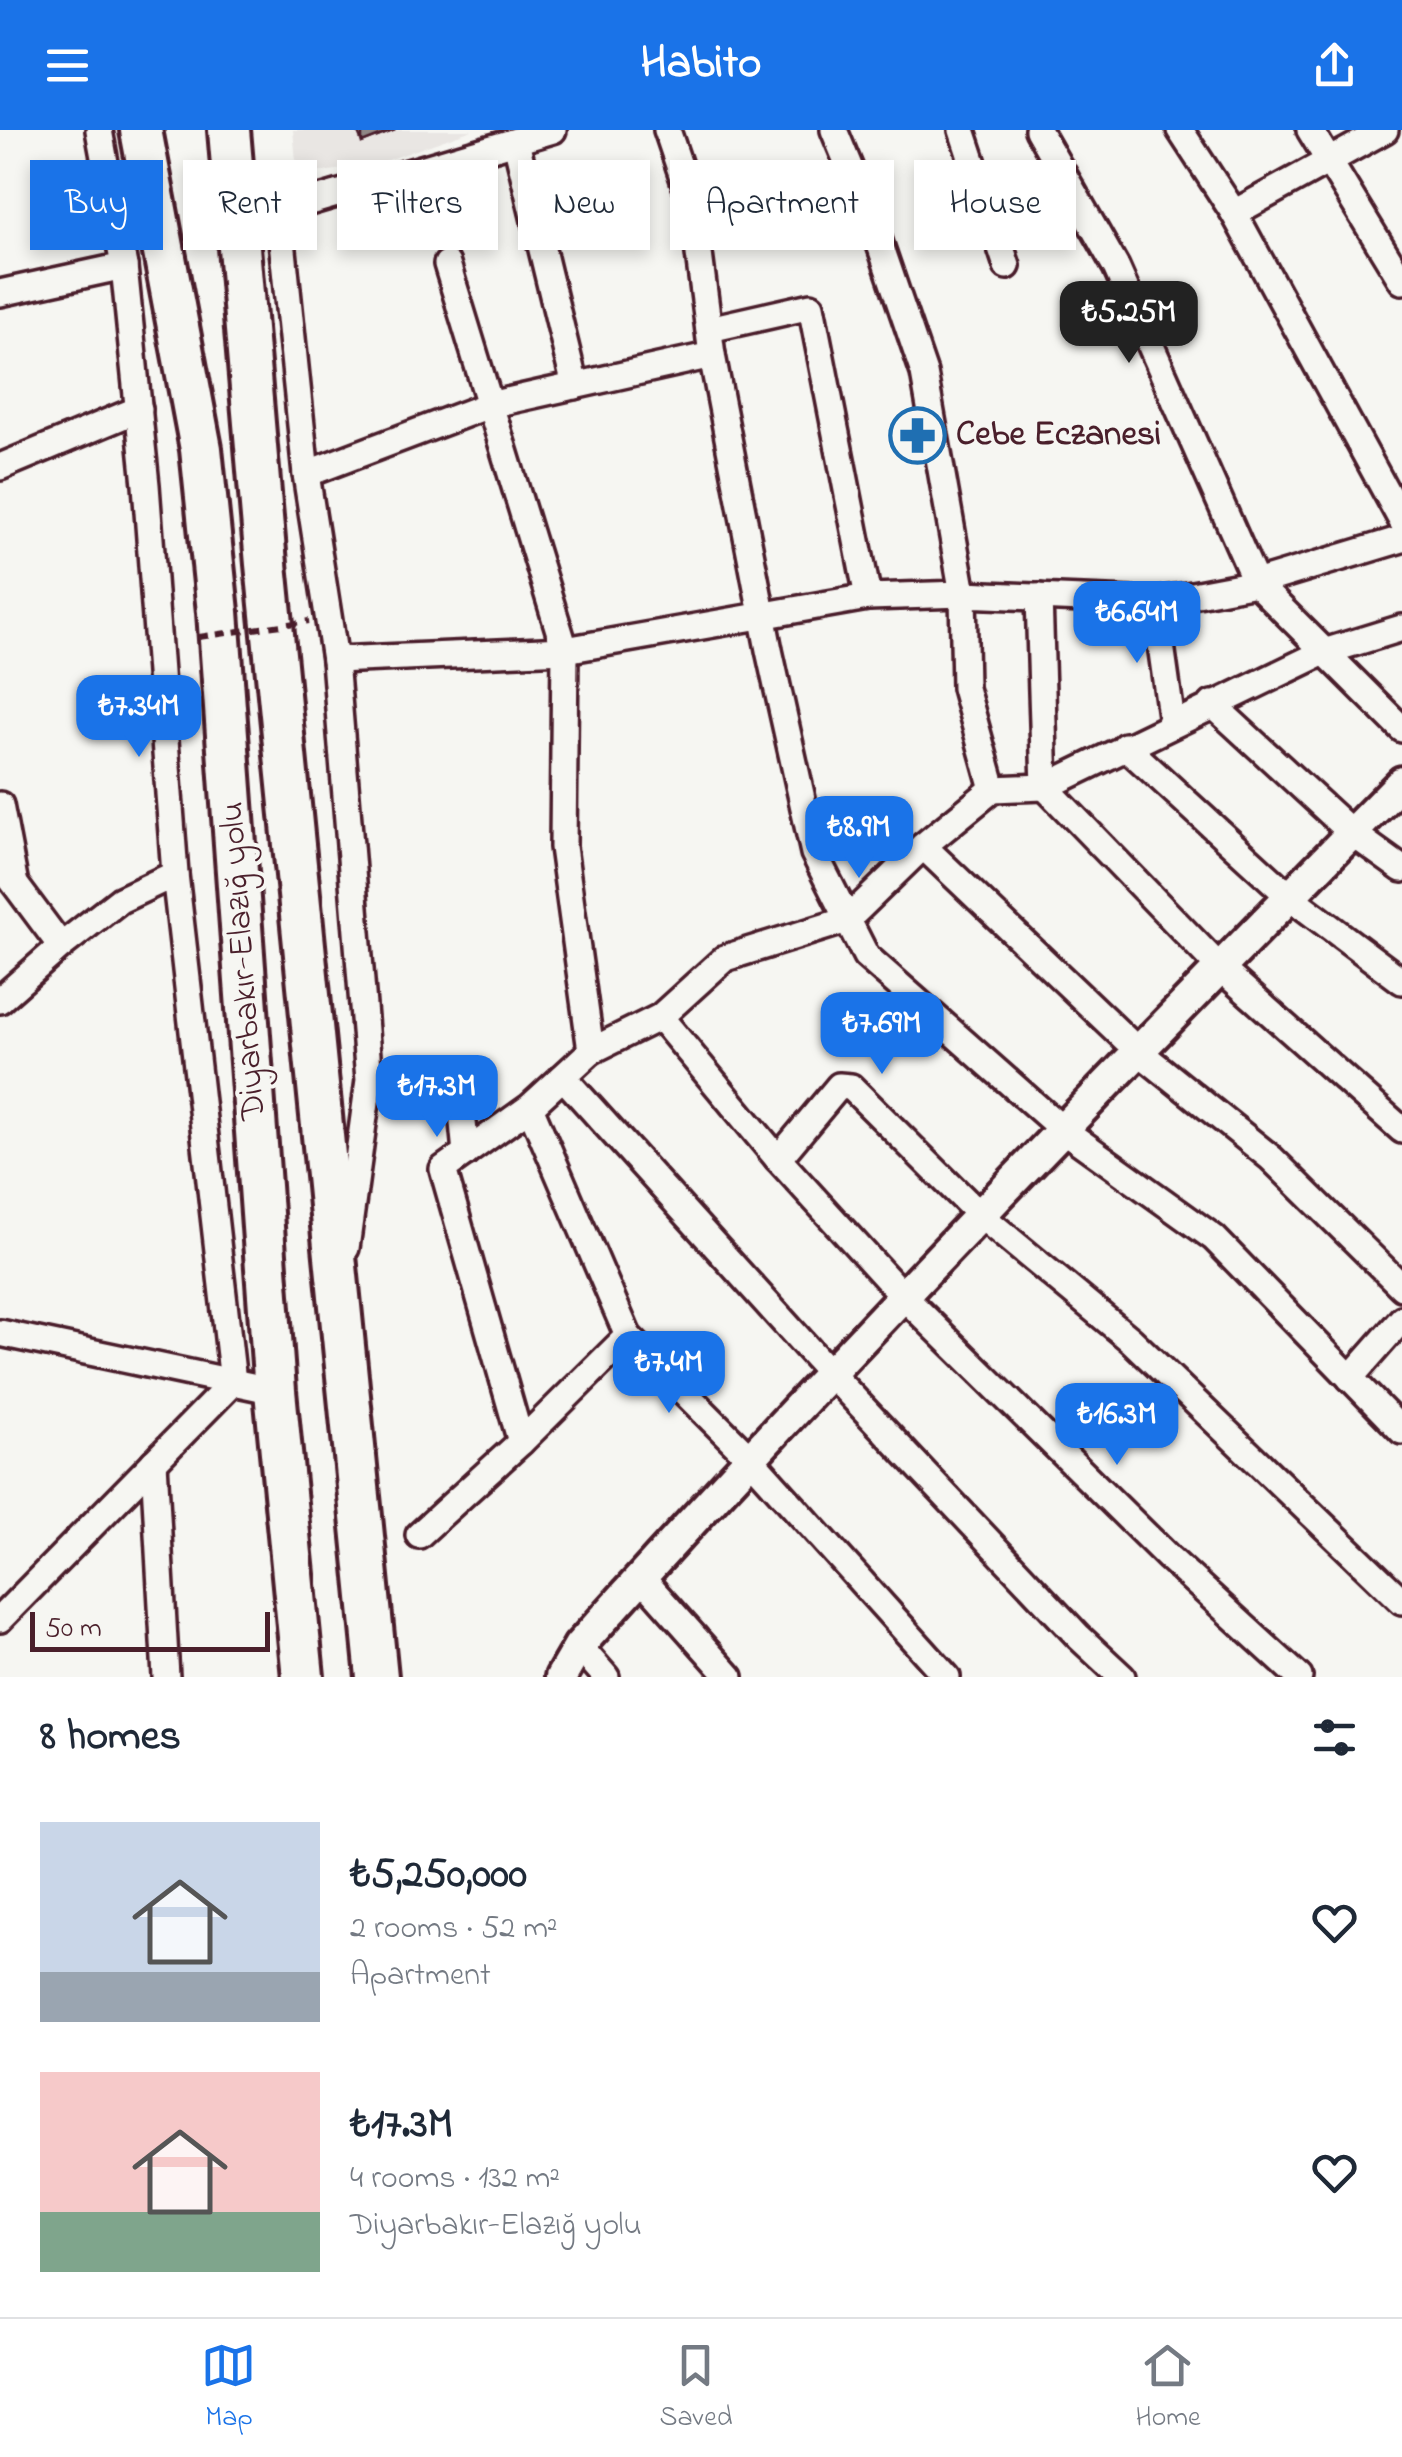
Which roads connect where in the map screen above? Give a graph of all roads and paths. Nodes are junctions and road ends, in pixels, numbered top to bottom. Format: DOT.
graph roads {
  1 [pos="99,130"];
  2 [pos="142,130"];
  3 [pos="228,130"];
  4 [pos="553,130"];
  5 [pos="668,130"];
  6 [pos="834,130"];
  7 [pos="962,130"];
  8 [pos="1038,130"];
  9 [pos="1180,130"];
  10 [pos="1310,130"];
  11 [pos="1385,130"];
  12 [pos="516,142"];
  13 [pos="230,160"];
  14 [pos="1330,160"];
  15 [pos="317,200"];
  16 [pos="1234,213"];
  17 [pos="237,250"];
  18 [pos="283,250"];
  19 [pos="448,264"];
  20 [pos="124,266"];
  21 [pos="1007,266"];
  22 [pos="1402,281"];
  23 [pos="0,293"];
  24 [pos="711,342"];
  25 [pos="576,386"];
  26 [pos="489,406"];
  27 [pos="138,409"];
  28 [pos="0,467"];
  29 [pos="306,474"];
  30 [pos="1402,521"];
  31 [pos="1402,539"];
  32 [pos="1256,582"];
  33 [pos="963,594"];
  34 [pos="868,596"];
  35 [pos="1039,597"];
  36 [pos="1155,602"];
  37 [pos="762,613"];
  38 [pos="310,621"];
  39 [pos="1402,628"];
  40 [pos="199,636"];
  41 [pos="566,650"];
  42 [pos="1324,652"];
  43 [pos="335,660"];
  44 [pos="1212,704"];
  45 [pos="1172,723"];
  46 [pos="1402,729"];
  47 [pos="1125,746"];
  48 [pos="1402,782"];
  49 [pos="1045,787"];
  50 [pos="993,789"];
  51 [pos="0,806"];
  52 [pos="1352,833"];
  53 [pos="923,846"];
  54 [pos="1402,869"];
  55 [pos="7,874"];
  56 [pos="175,874"];
  57 [pos="1290,897"];
  58 [pos="848,920"];
  59 [pos="61,946"];
  60 [pos="1220,968"];
  61 [pos="1402,981"];
  62 [pos="0,1000"];
  63 [pos="660,1017"];
  64 [pos="591,1051"];
  65 [pos="1138,1051"];
  66 [pos="458,1071"];
  67 [pos="562,1077"];
  68 [pos="530,1108"];
  69 [pos="1062,1129"];
  70 [pos="1402,1130"];
  71 [pos="466,1153"];
  72 [pos="778,1159"];
  73 [pos="980,1214"];
  74 [pos="1402,1288"];
  75 [pos="340,1292"];
  76 [pos="902,1296"];
  77 [pos="1402,1320"];
  78 [pos="0,1333"];
  79 [pos="628,1336"];
  80 [pos="829,1372"];
  81 [pos="1350,1378"];
  82 [pos="233,1382"];
  83 [pos="276,1391"];
  84 [pos="1402,1431"];
  85 [pos="521,1442"];
  86 [pos="748,1457"];
  87 [pos="154,1462"];
  88 [pos="419,1536"];
  89 [pos="641,1578"];
  90 [pos="1402,1601"];
  91 [pos="0,1619"];
  92 [pos="580,1646"];
  93 [pos="166,1677"];
  94 [pos="302,1677"];
  95 [pos="377,1677"];
  96 [pos="561,1677"];
  97 [pos="606,1677"];
  98 [pos="730,1677"];
  99 [pos="947,1677"];
  100 [pos="1122,1677"];
  101 [pos="1298,1677"];
  1 -- 20 [label="street"];
  2 -- 83 [label="highway, Diyarbakır-Elazığ yolu"];
  3 -- 13 [label="highway, Diyarbakır-Elazığ yolu"];
  4 -- 12 [label="street"];
  5 -- 24 [label="street"];
  6 -- 33 [label="street"];
  7 -- 21 [label="street"];
  8 -- 32 [label="street"];
  9 -- 16 [label="street"];
  10 -- 14 [label="street"];
  11 -- 14 [label="street"];
  12 -- 15 [label="street"];
  12 -- 25 [label="street"];
  14 -- 16 [label="street"];
  14 -- 22 [label="street"];
  16 -- 30 [label="street"];
  17 -- 75 [label="highway, Diyarbakır-Elazığ yolu"];
  18 -- 29 [label="street"];
  19 -- 26 [label="street"];
  20 -- 23 [label="street"];
  20 -- 27 [label="street"];
  24 -- 25 [label="street"];
  24 -- 34 [label="street"];
  24 -- 37 [label="street"];
  25 -- 26 [label="street"];
  26 -- 29 [label="street"];
  26 -- 41 [label="street"];
  27 -- 28 [label="street"];
  27 -- 56 [label="street"];
  29 -- 43 [label="street"];
  31 -- 32 [label="street"];
  32 -- 36 [label="street"];
  32 -- 42 [label="street"];
  33 -- 34 [label="street"];
  33 -- 35 [label="street"];
  33 -- 50 [label="street"];
  34 -- 37 [label="street"];
  35 -- 36 [label="street"];
  35 -- 49 [label="street"];
  36 -- 45 [label="street"];
  37 -- 41 [label="street"];
  37 -- 58 [label="street"];
  38 -- 40 [label="path, bridge"];
  39 -- 42 [label="street"];
  41 -- 43 [label="street"];
  41 -- 64 [label="street"];
  42 -- 44 [label="street"];
  42 -- 46 [label="street"];
  43 -- 75 [label="street"];
  44 -- 45 [label="street"];
  44 -- 52 [label="street"];
  45 -- 47 [label="street"];
  47 -- 49 [label="street"];
  47 -- 57 [label="street"];
  48 -- 52 [label="street"];
  49 -- 50 [label="street"];
  49 -- 60 [label="street"];
  50 -- 53 [label="street"];
  51 -- 55 [label="street"];
  52 -- 54 [label="street"];
  52 -- 57 [label="street"];
  53 -- 58 [label="street"];
  53 -- 65 [label="street"];
  55 -- 59 [label="street"];
  56 -- 59 [label="street"];
  56 -- 82 [label="street"];
  57 -- 60 [label="street"];
  57 -- 61 [label="street"];
  58 -- 63 [label="street"];
  58 -- 69 [label="street"];
  59 -- 62 [label="street"];
  60 -- 65 [label="street"];
  60 -- 70 [label="street"];
  63 -- 64 [label="street"];
  63 -- 72 [label="street"];
  64 -- 67 [label="street"];
  65 -- 69 [label="street"];
  65 -- 74 [label="street"];
  66 -- 71 [label="street"];
  67 -- 68 [label="street"];
  67 -- 80 [label="street"];
  68 -- 71 [label="street"];
  68 -- 79 [label="street"];
  69 -- 73 [label="street"];
  69 -- 81 [label="street"];
  71 -- 85 [label="street"];
  72 -- 73 [label="street"];
  72 -- 76 [label="street"];
  73 -- 76 [label="street"];
  73 -- 90 [label="street"];
  75 -- 95 [label="highway, Diyarbakır-Elazığ yolu"];
  76 -- 80 [label="street"];
  76 -- 101 [label="street"];
  77 -- 81 [label="street"];
  78 -- 82 [label="street"];
  79 -- 85 [label="street"];
  79 -- 86 [label="street"];
  80 -- 86 [label="street"];
  80 -- 100 [label="street"];
  81 -- 84 [label="street"];
  82 -- 83 [label="street"];
  82 -- 87 [label="street"];
  83 -- 94 [label="highway, Diyarbakır-Elazığ yolu"];
  85 -- 88 [label="street"];
  86 -- 89 [label="street"];
  86 -- 99 [label="street"];
  87 -- 91 [label="street"];
  87 -- 93 [label="street"];
  89 -- 92 [label="street"];
  89 -- 98 [label="street"];
  92 -- 96 [label="street"];
  92 -- 97 [label="street"];
}
